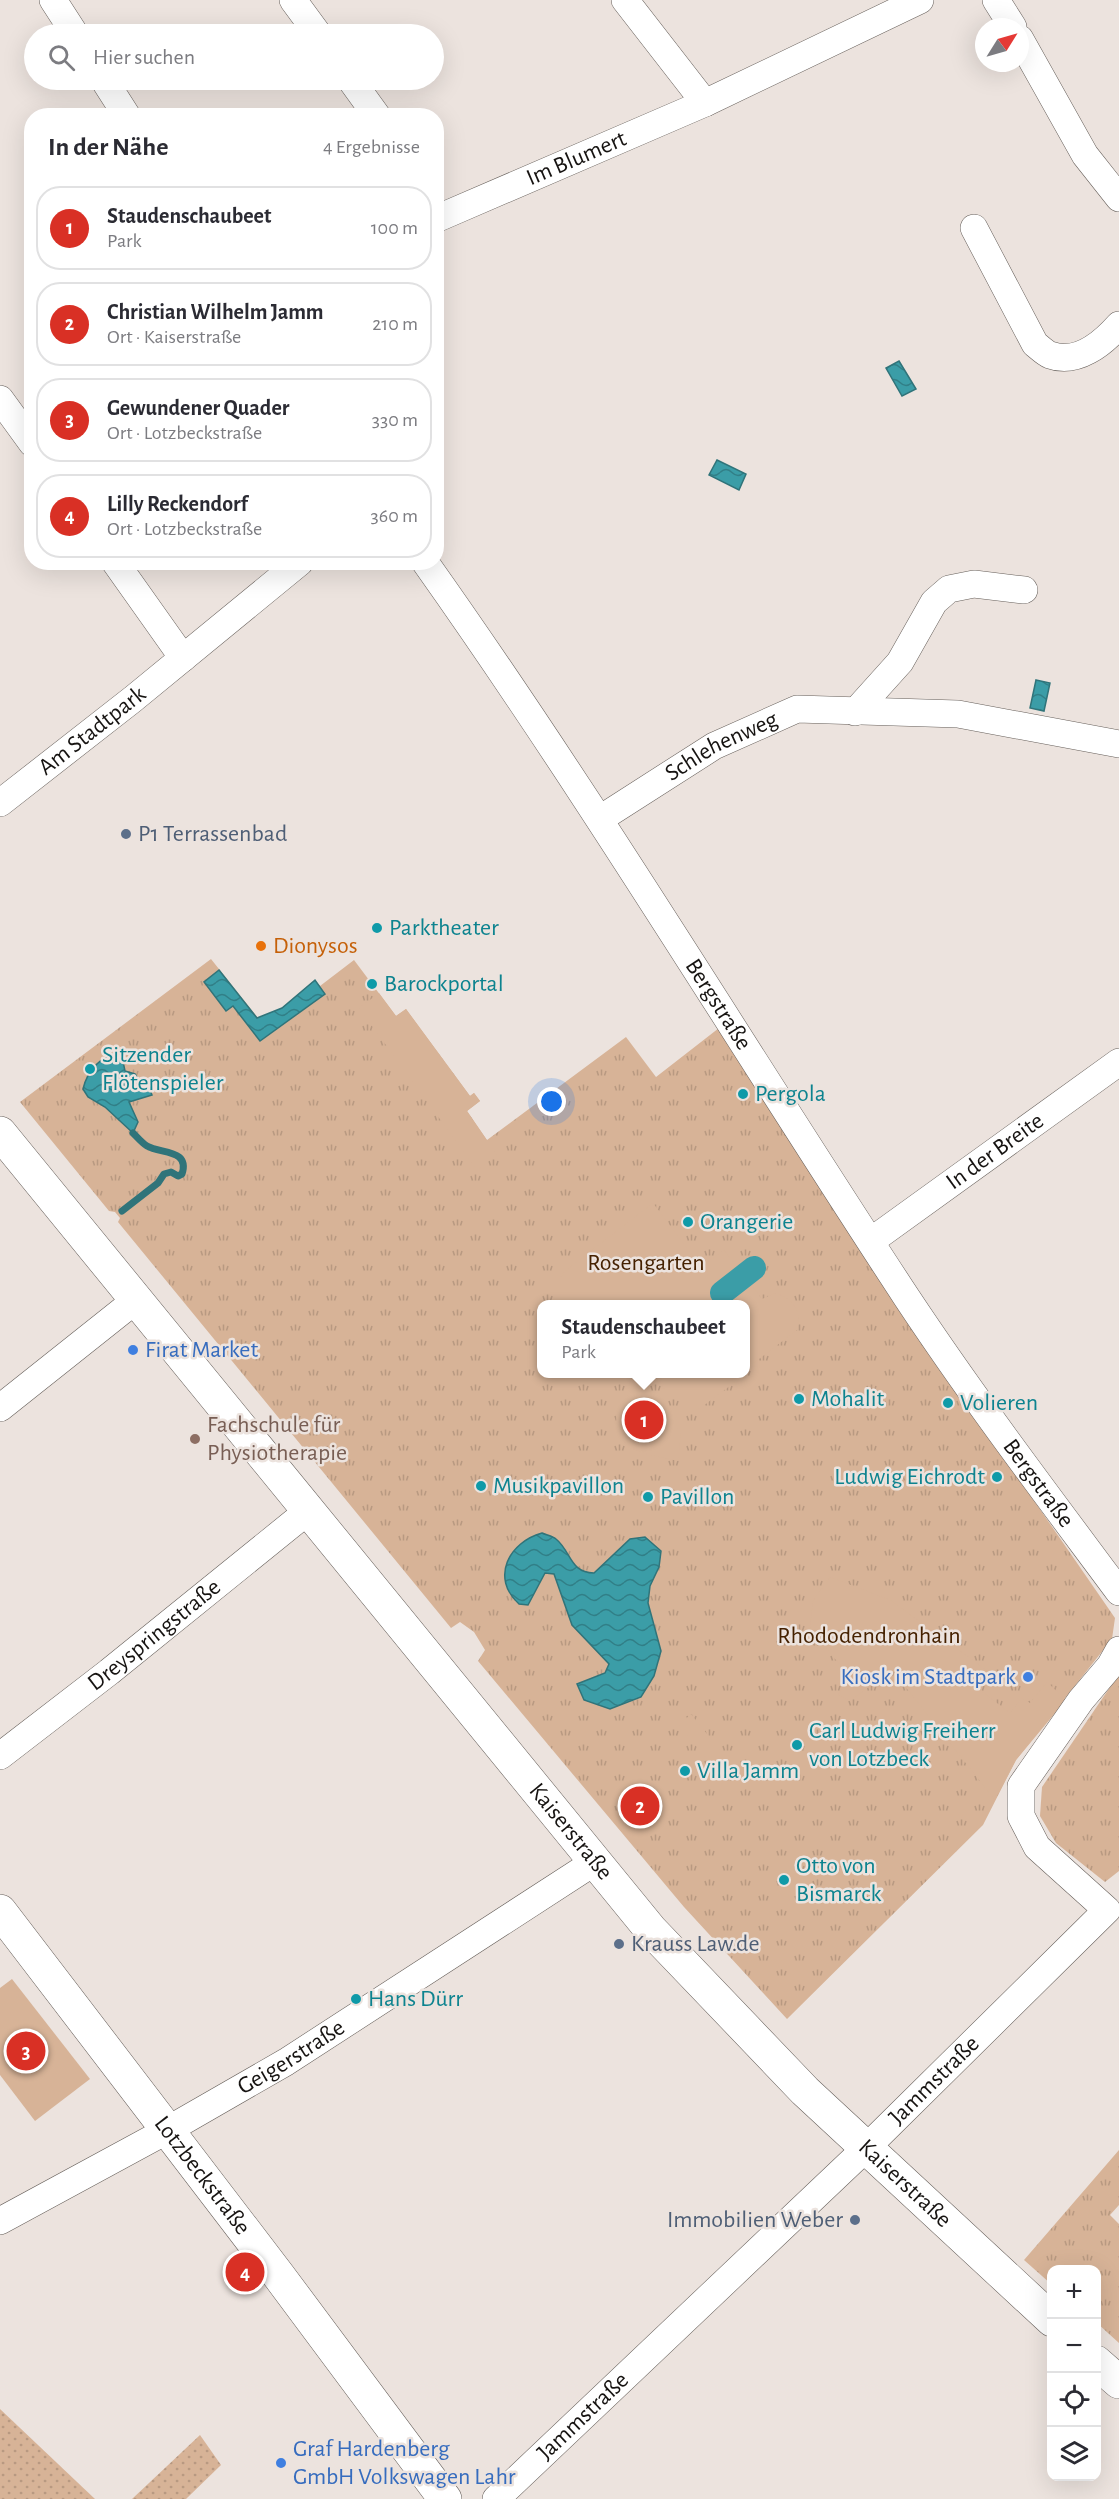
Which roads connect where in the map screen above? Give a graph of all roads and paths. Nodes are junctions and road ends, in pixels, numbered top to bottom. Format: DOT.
graph roads {
  1 [pos="53,0"];
  2 [pos="293,0"];
  3 [pos="625,0"];
  4 [pos="920,0"];
  5 [pos="996,0"];
  6 [pos="1007,18"];
  7 [pos="69,24"];
  8 [pos="311,24"];
  9 [pos="1029,55"];
  10 [pos="110,90"];
  11 [pos="358,90"];
  12 [pos="705,102"];
  13 [pos="122,108"];
  14 [pos="371,108"];
  15 [pos="1119,198"];
  16 [pos="444,208"];
  17 [pos="974,228"];
  18 [pos="1119,325"];
  19 [pos="0,399"];
  20 [pos="24,432"];
  21 [pos="121,570"];
  22 [pos="290,570"];
  23 [pos="430,570"];
  24 [pos="1024,590"];
  25 [pos="183,658"];
  26 [pos="855,712"];
  27 [pos="1119,744"];
  28 [pos="0,803"];
  29 [pos="600,819"];
  30 [pos="1119,1062"];
  31 [pos="0,1133"];
  32 [pos="871,1241"];
  33 [pos="137,1299"];
  34 [pos="0,1408"];
  35 [pos="308,1511"];
  36 [pos="1119,1592"];
  37 [pos="1119,1650"];
  38 [pos="0,1756"];
  39 [pos="596,1861"];
  40 [pos="0,1911"];
  41 [pos="166,2131"];
  42 [pos="866,2148"];
  43 [pos="0,2221"];
  44 [pos="1051,2319"];
  45 [pos="1101,2366"];
  46 [pos="1119,2382"];
  47 [pos="444,2499"];
  48 [pos="496,2499"];
  1 -- 7 [label="street"];
  2 -- 8 [label="street"];
  3 -- 12 [label="street"];
  4 -- 12 [label="street, Im Blumert"];
  5 -- 6 [label="street"];
  9 -- 15 [label="street"];
  10 -- 13 [label="street"];
  11 -- 14 [label="street"];
  12 -- 16 [label="street, Im Blumert"];
  17 -- 18 [label="street"];
  19 -- 20 [label="street"];
  21 -- 25 [label="street"];
  22 -- 25 [label="street, Am Stadtpark"];
  23 -- 29 [label="street, Bergstraße"];
  24 -- 26 [label="street"];
  25 -- 28 [label="street, Am Stadtpark"];
  26 -- 27 [label="street, Schlehenweg"];
  26 -- 29 [label="street, Schlehenweg"];
  29 -- 32 [label="street, Bergstraße"];
  30 -- 32 [label="street, In der Breite"];
  31 -- 33 [label="street, Kaiserstraße"];
  32 -- 36 [label="street, Bergstraße"];
  33 -- 34 [label="street"];
  33 -- 35 [label="street, Kaiserstraße"];
  35 -- 38 [label="street, Dreyspringstraße"];
  35 -- 39 [label="street, Kaiserstraße"];
  37 -- 42 [label="street, Jammstraße"];
  39 -- 41 [label="street, Geigerstraße"];
  39 -- 42 [label="street, Kaiserstraße"];
  40 -- 41 [label="street, Lotzbeckstraße"];
  41 -- 43 [label="street, Geigerstraße"];
  41 -- 47 [label="street, Lotzbeckstraße"];
  42 -- 44 [label="street, Kaiserstraße"];
  42 -- 48 [label="street, Jammstraße"];
  45 -- 46 [label="street"];
}
